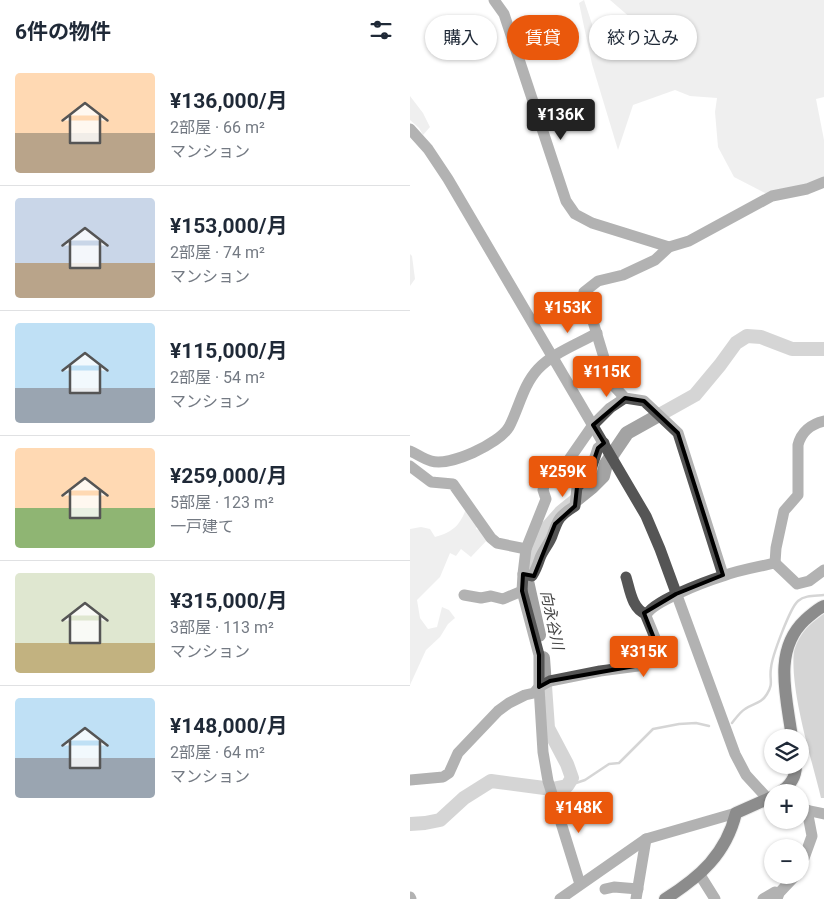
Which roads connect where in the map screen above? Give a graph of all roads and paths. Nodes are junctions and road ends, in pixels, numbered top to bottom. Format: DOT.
graph roads {
  1 [pos="494,0"];
  2 [pos="410,129"];
  3 [pos="824,182"];
  4 [pos="669,247"];
  5 [pos="597,333"];
  6 [pos="554,358"];
  7 [pos="625,398"];
  8 [pos="824,421"];
  9 [pos="593,425"];
  10 [pos="605,444"];
  11 [pos="410,451"];
  12 [pos="410,466"];
  13 [pos="526,549"];
  14 [pos="775,563"];
  15 [pos="824,570"];
  16 [pos="523,574"];
  17 [pos="724,575"];
  18 [pos="626,577"];
  19 [pos="522,591"];
  20 [pos="676,594"];
  21 [pos="464,595"];
  22 [pos="824,606"];
  23 [pos="646,614"];
  24 [pos="539,687"];
  25 [pos="791,729"];
  26 [pos="410,780"];
  27 [pos="764,792"];
  28 [pos="764,801"];
  29 [pos="809,810"];
  30 [pos="736,813"];
  31 [pos="824,814"];
  32 [pos="809,827"];
  33 [pos="646,839"];
  34 [pos="809,844"];
  35 [pos="700,875"];
  36 [pos="580,884"];
  37 [pos="788,884"];
  38 [pos="605,889"];
  39 [pos="637,894"];
  40 [pos="778,896"];
  41 [pos="560,899"];
  42 [pos="665,899"];
  43 [pos="715,899"];
  44 [pos="764,899"];
  1 -- 4 [label="street"];
  2 -- 6 [label="street"];
  3 -- 4 [label="street"];
  4 -- 5 [label="street"];
  5 -- 6 [label="street"];
  5 -- 7 [label="street"];
  6 -- 9 [label="street"];
  6 -- 11 [label="street"];
  7 -- 9 [label="street"];
  7 -- 17 [label="street"];
  8 -- 14 [label="street"];
  9 -- 10 [label="street"];
  9 -- 13 [label="street"];
  10 -- 16 [label="street"];
  10 -- 20 [label="street"];
  12 -- 13 [label="street"];
  13 -- 16 [label="street"];
  14 -- 15 [label="street"];
  14 -- 17 [label="street"];
  16 -- 19 [label="street"];
  17 -- 20 [label="street"];
  18 -- 23 [label="street"];
  19 -- 21 [label="street"];
  19 -- 24 [label="street"];
  20 -- 23 [label="street"];
  20 -- 27 [label="street"];
  22 -- 25 [label="main road"];
  23 -- 24 [label="street"];
  24 -- 26 [label="street"];
  24 -- 36 [label="street"];
  28 -- 30 [label="main road"];
  29 -- 31 [label="street"];
  30 -- 33 [label="street"];
  30 -- 35 [label="main road"];
  32 -- 34 [label="street"];
  33 -- 36 [label="street"];
  33 -- 39 [label="street"];
  35 -- 42 [label="main road"];
  35 -- 43 [label="street"];
  36 -- 41 [label="street"];
  37 -- 40 [label="street"];
  38 -- 39 [label="street"];
  40 -- 44 [label="street"];
}
